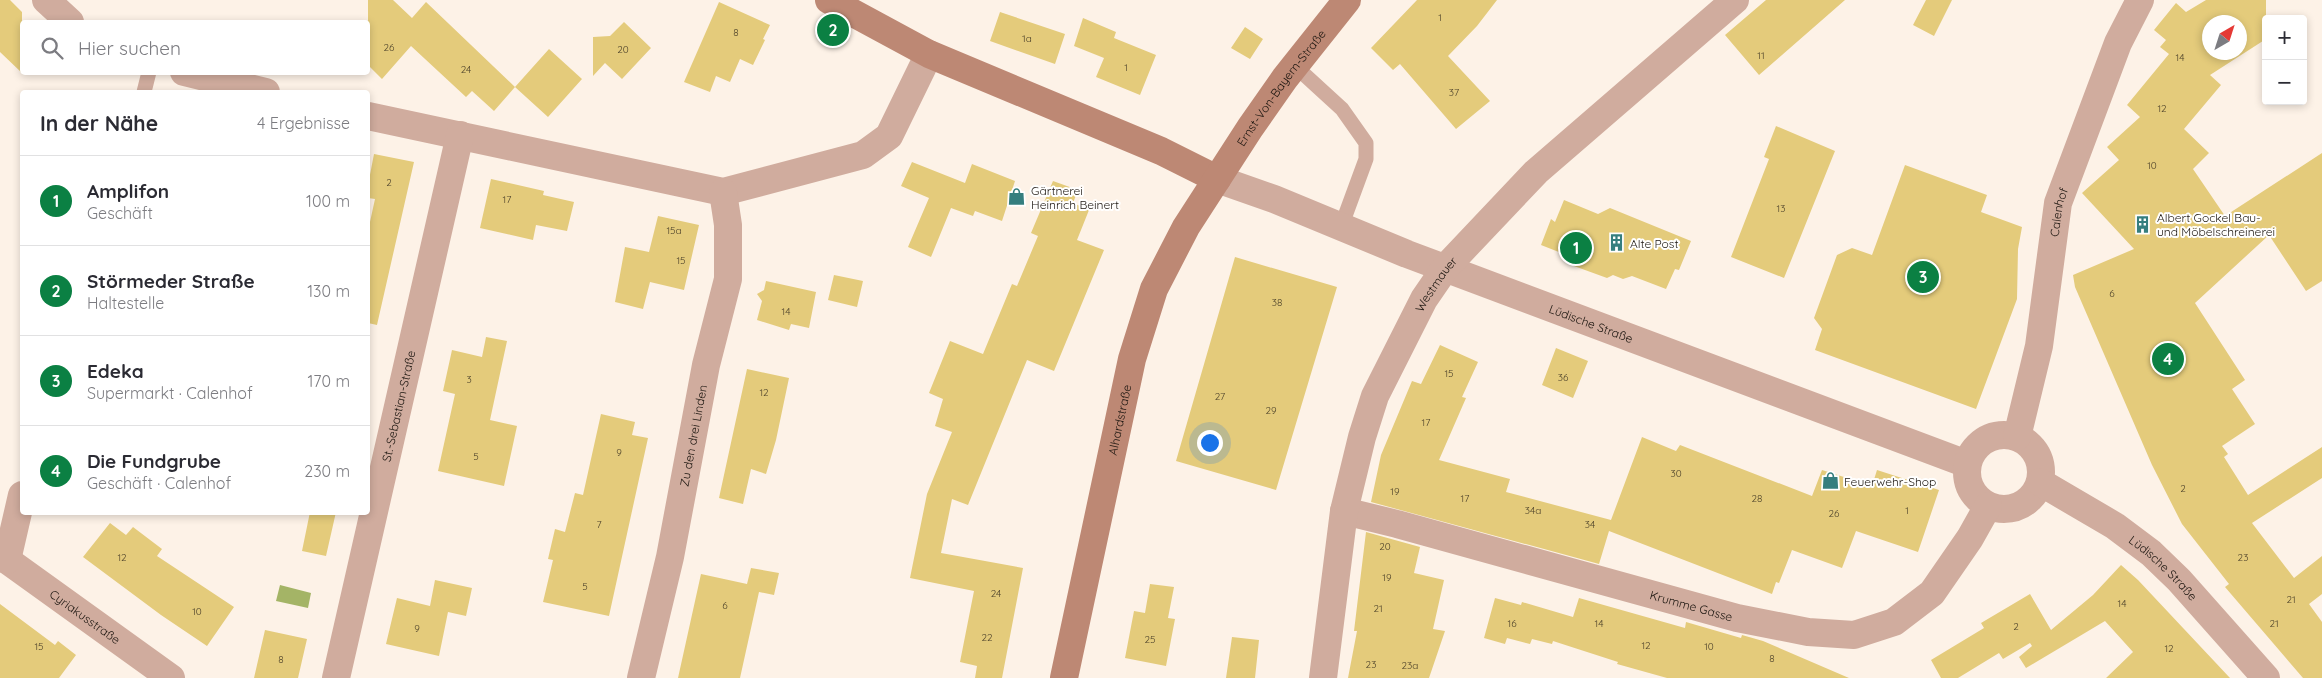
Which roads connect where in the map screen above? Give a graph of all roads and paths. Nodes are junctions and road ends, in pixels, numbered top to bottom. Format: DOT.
graph roads {
  1 [pos="46,0"];
  2 [pos="828,0"];
  3 [pos="1347,0"];
  4 [pos="1735,0"];
  5 [pos="2140,0"];
  6 [pos="68,20"];
  7 [pos="930,54"];
  8 [pos="1295,66"];
  9 [pos="149,75"];
  10 [pos="196,75"];
  11 [pos="145,90"];
  12 [pos="258,90"];
  13 [pos="370,116"];
  14 [pos="460,135"];
  15 [pos="1217,179"];
  16 [pos="723,192"];
  17 [pos="1341,227"];
  18 [pos="1446,267"];
  19 [pos="2017,437"];
  20 [pos="1967,464"];
  21 [pos="2040,482"];
  22 [pos="20,501"];
  23 [pos="1988,506"];
  24 [pos="1344,511"];
  25 [pos="3,558"];
  26 [pos="171,678"];
  27 [pos="336,678"];
  28 [pos="641,678"];
  29 [pos="1064,678"];
  30 [pos="1323,678"];
  31 [pos="2266,678"];
  1 -- 6 [label="street"];
  2 -- 7 [label="main road"];
  3 -- 8 [label="main road, Ernst-Von-Bayern-Straße"];
  4 -- 18 [label="street, Westmauer"];
  5 -- 19 [label="street, Calenhof"];
  7 -- 15 [label="main road"];
  7 -- 16 [label="street"];
  8 -- 15 [label="main road, Ernst-Von-Bayern-Straße"];
  8 -- 17 [label="lane"];
  9 -- 11 [label="lane"];
  10 -- 12 [label="street"];
  13 -- 14 [label="street"];
  14 -- 16 [label="street"];
  14 -- 27 [label="street, St.-Sebastian-Straße"];
  15 -- 17 [label="street, Lüdische Straße"];
  15 -- 29 [label="main road, Alhardstraße"];
  16 -- 28 [label="street, Zu den drei Linden"];
  17 -- 18 [label="street, Lüdische Straße"];
  18 -- 20 [label="street, Lüdische Straße"];
  18 -- 24 [label="street, Westmauer"];
  19 -- 20 [label="street"];
  19 -- 21 [label="street"];
  20 -- 23 [label="street"];
  21 -- 23 [label="street"];
  21 -- 31 [label="street, Lüdische Straße"];
  22 -- 25 [label="street"];
  23 -- 24 [label="street, Krumme Gasse"];
  24 -- 30 [label="street, Westmauer"];
  25 -- 26 [label="street, Cyriakusstraße"];
}
